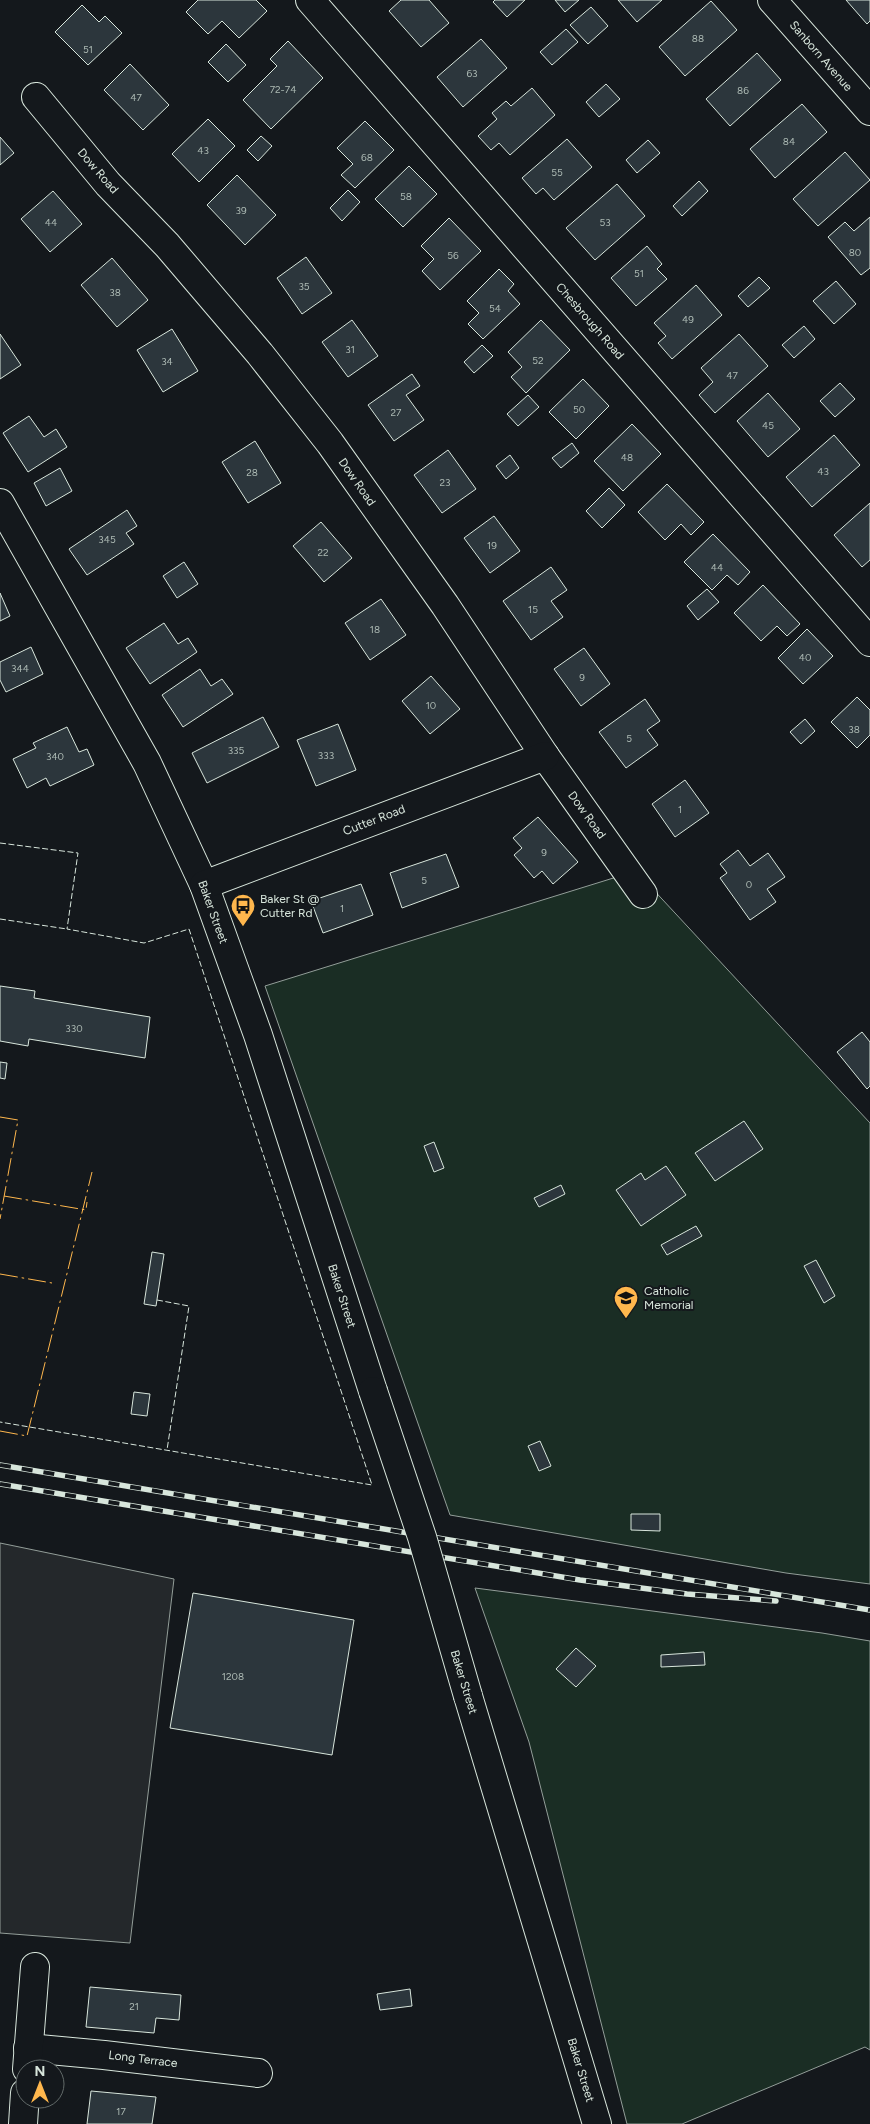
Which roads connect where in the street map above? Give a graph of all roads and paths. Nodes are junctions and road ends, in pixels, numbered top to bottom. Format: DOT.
graph roads {
  1 [pos="310,0"];
  2 [pos="772,0"];
  3 [pos="36,97"];
  4 [pos="870,111"];
  5 [pos="4,518"];
  6 [pos="870,642"];
  7 [pos="545,756"];
  8 [pos="204,885"];
  9 [pos="643,894"];
  10 [pos="35,1967"];
  11 [pos="28,2059"];
  12 [pos="258,2073"];
  13 [pos="24,2109"];
  14 [pos="23,2124"];
  15 [pos="597,2124"];
  1 -- 6 [label="street, Chesbrough Road"];
  2 -- 4 [label="street, Sanborn Avenue"];
  3 -- 7 [label="street, Dow Road"];
  5 -- 8 [label="street, Baker Street"];
  7 -- 8 [label="street, Cutter Road"];
  7 -- 9 [label="street, Dow Road"];
  8 -- 15 [label="street, Baker Street, bridge"];
  10 -- 11 [label="street"];
  11 -- 12 [label="street, Long Terrace"];
  13 -- 14 [label="street"];
}
